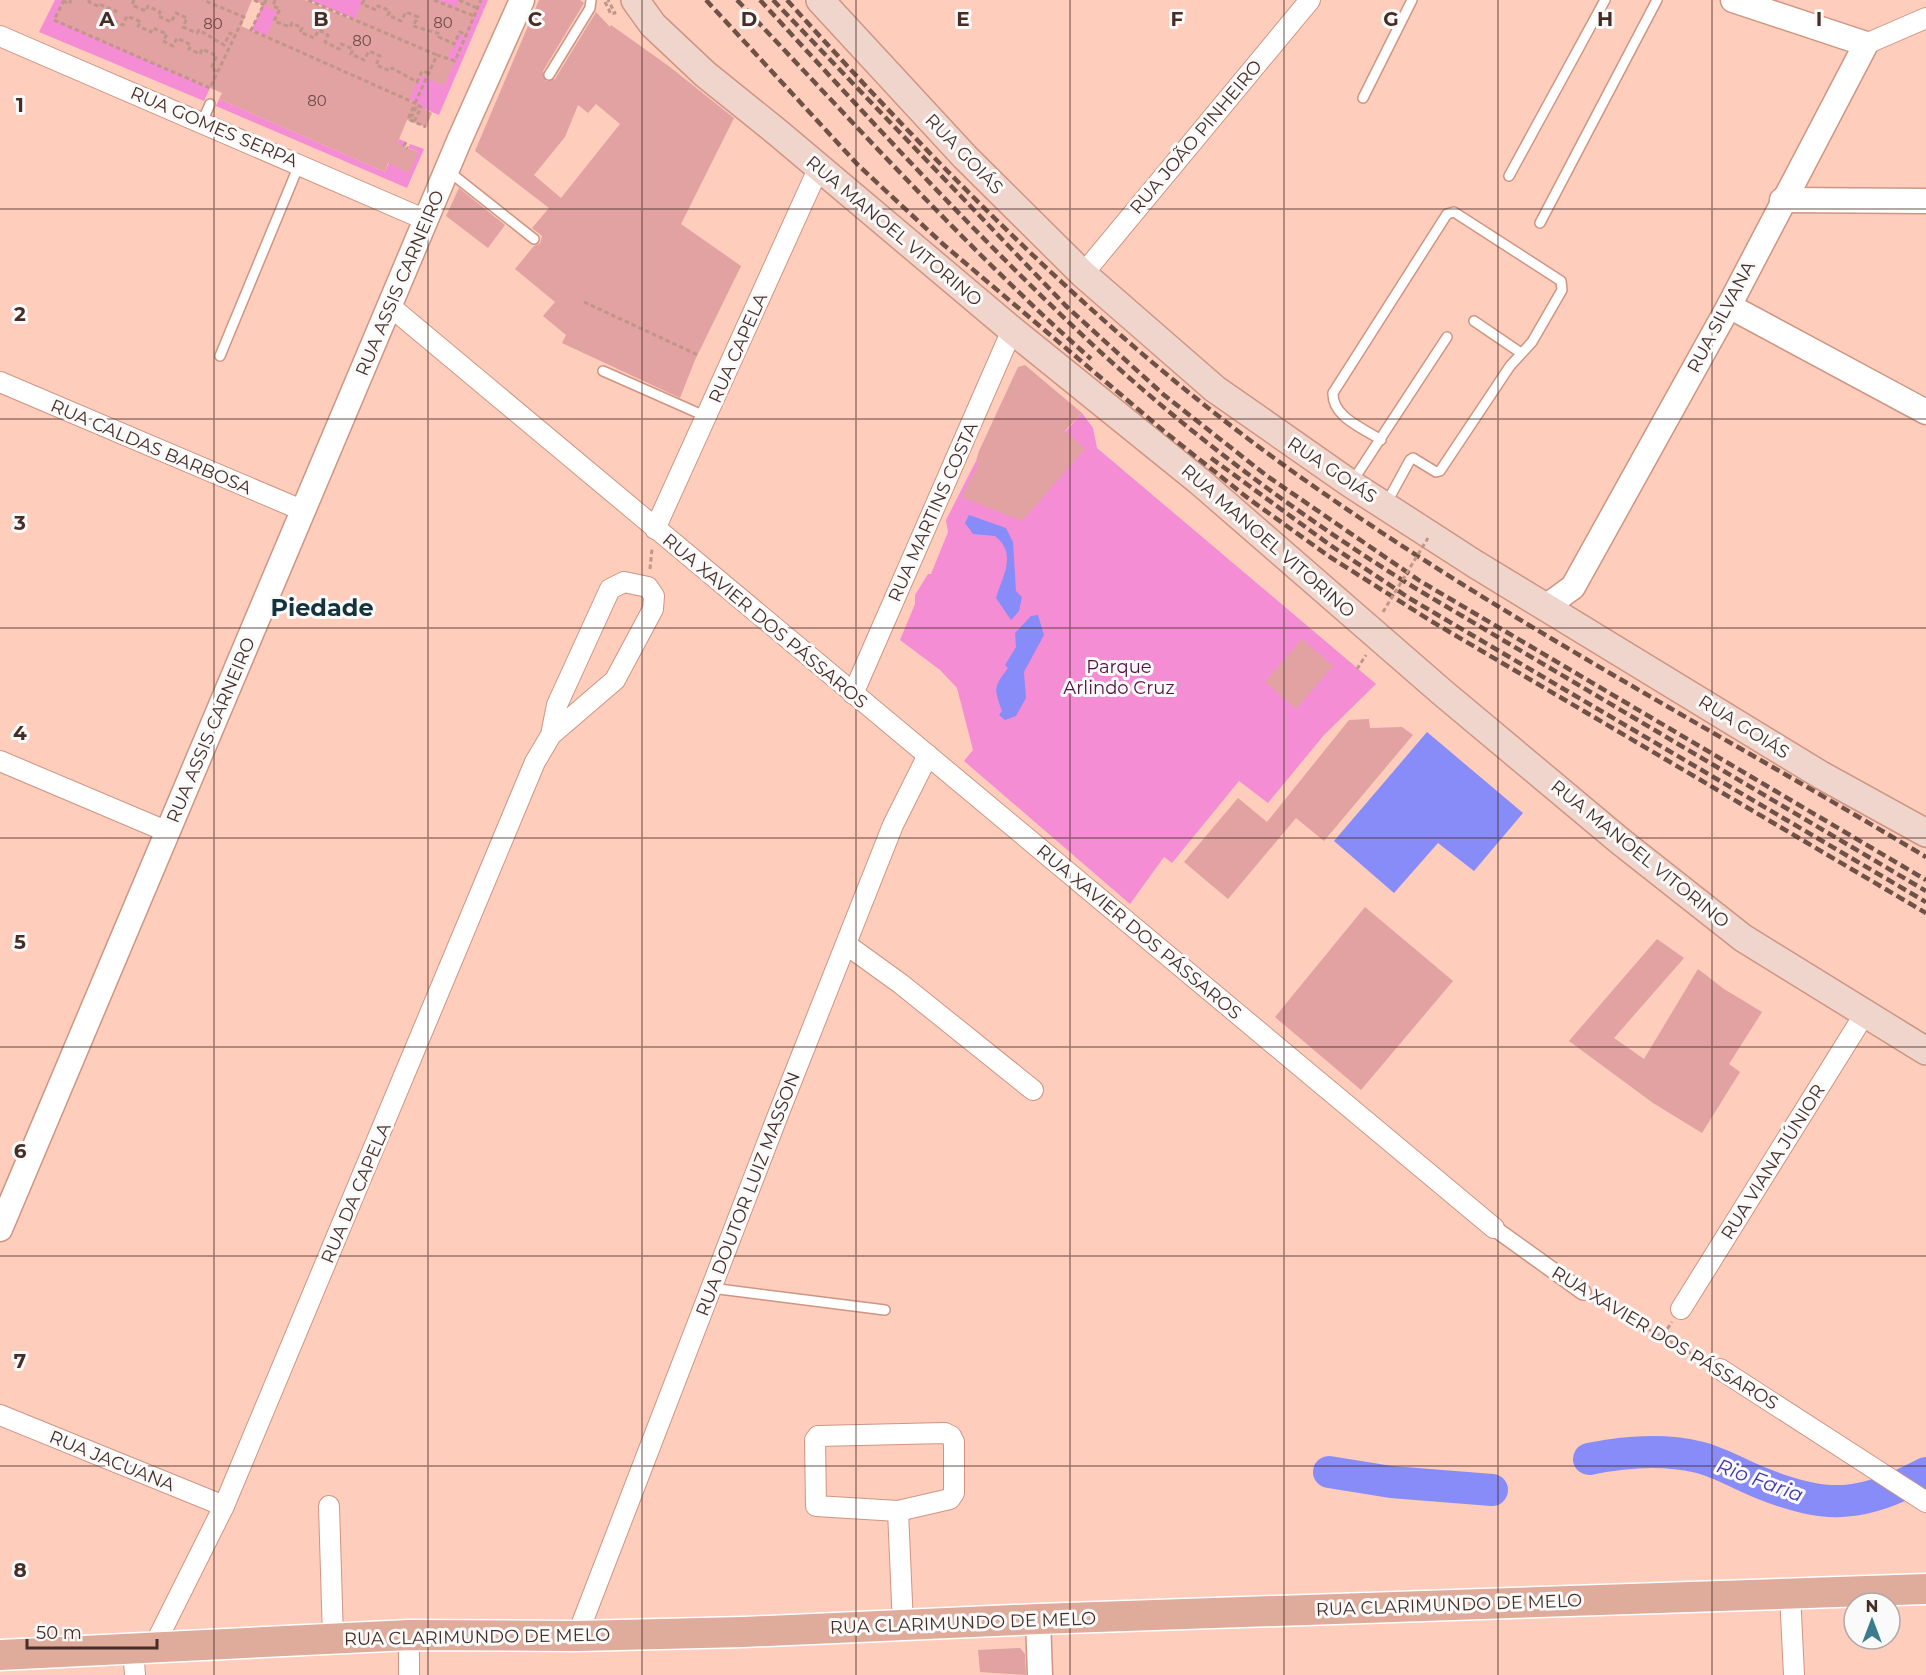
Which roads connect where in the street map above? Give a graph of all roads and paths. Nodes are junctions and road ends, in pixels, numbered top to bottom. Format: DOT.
graph roads {
  1 [pos="71,0"];
  2 [pos="89,0"];
  3 [pos="134,0"];
  4 [pos="203,0"];
  5 [pos="254,0"];
  6 [pos="266,0"];
  7 [pos="275,0"];
  8 [pos="308,0"];
  9 [pos="364,0"];
  10 [pos="435,0"];
  11 [pos="459,0"];
  12 [pos="481,0"];
  13 [pos="522,0"];
  14 [pos="591,0"];
  15 [pos="635,0"];
  16 [pos="819,0"];
  17 [pos="1310,0"];
  18 [pos="1412,0"];
  19 [pos="1605,0"];
  20 [pos="1657,0"];
  21 [pos="1733,0"];
  22 [pos="63,1"];
  23 [pos="264,5"];
  24 [pos="478,8"];
  25 [pos="474,16"];
  26 [pos="1926,18"];
  27 [pos="466,35"];
  28 [pos="0,36"];
  29 [pos="236,36"];
  30 [pos="1866,44"];
  31 [pos="437,55"];
  32 [pos="218,72"];
  33 [pos="429,73"];
  34 [pos="549,75"];
  35 [pos="1363,98"];
  36 [pos="415,103"];
  37 [pos="410,115"];
  38 [pos="414,122"];
  39 [pos="426,127"];
  40 [pos="406,142"];
  41 [pos="408,148"];
  42 [pos="299,165"];
  43 [pos="819,167"];
  44 [pos="447,170"];
  45 [pos="1509,176"];
  46 [pos="1782,200"];
  47 [pos="1926,201"];
  48 [pos="426,220"];
  49 [pos="1540,223"];
  50 [pos="534,239"];
  51 [pos="1083,274"];
  52 [pos="584,302"];
  53 [pos="1729,306"];
  54 [pos="390,307"];
  55 [pos="1474,321"];
  56 [pos="1012,330"];
  57 [pos="1447,337"];
  58 [pos="1521,353"];
  59 [pos="698,355"];
  60 [pos="220,356"];
  61 [pos="603,371"];
  62 [pos="0,382"];
  63 [pos="1926,412"];
  64 [pos="707,417"];
  65 [pos="1381,440"];
  66 [pos="1351,484"];
  67 [pos="1384,506"];
  68 [pos="304,511"];
  69 [pos="655,529"];
  70 [pos="1428,538"];
  71 [pos="648,587"];
  72 [pos="1572,587"];
  73 [pos="1547,606"];
  74 [pos="1383,612"];
  75 [pos="1574,623"];
  76 [pos="853,694"];
  77 [pos="551,735"];
  78 [pos="928,755"];
  79 [pos="0,761"];
  80 [pos="168,832"];
  81 [pos="1926,833"];
  82 [pos="847,945"];
  83 [pos="1864,1015"];
  84 [pos="1926,1052"];
  85 [pos="1033,1090"];
  86 [pos="1494,1228"];
  87 [pos="0,1229"];
  88 [pos="711,1288"];
  89 [pos="1583,1292"];
  90 [pos="1681,1309"];
  91 [pos="885,1311"];
  92 [pos="1713,1366"];
  93 [pos="0,1415"];
  94 [pos="1920,1498"];
  95 [pos="224,1506"];
  96 [pos="329,1506"];
  97 [pos="898,1511"];
  98 [pos="1926,1589"];
  99 [pos="1790,1593"];
  100 [pos="1038,1619"];
  101 [pos="903,1625"];
  102 [pos="409,1635"];
  103 [pos="577,1636"];
  104 [pos="333,1638"];
  105 [pos="0,1655"];
  106 [pos="141,1656"];
  107 [pos="409,1675"];
  108 [pos="1040,1675"];
  109 [pos="1794,1675"];
  1 -- 22 [label="path"];
  2 -- 32 [label="path"];
  3 -- 29 [label="path"];
  4 -- 29 [label="path"];
  5 -- 23 [label="path"];
  6 -- 23 [label="path"];
  7 -- 33 [label="path"];
  8 -- 31 [label="path"];
  9 -- 27 [label="path"];
  10 -- 25 [label="path"];
  11 -- 24 [label="path"];
  12 -- 24 [label="path"];
  13 -- 44 [label="street, RUA ASSIS CARNEIRO"];
  14 -- 34 [label="lane"];
  15 -- 43 [label="main road, RUA MANOEL VITORINO"];
  16 -- 51 [label="main road, RUA GOIÁS"];
  17 -- 51 [label="street, RUA JOÃO PINHEIRO"];
  18 -- 35 [label="lane"];
  19 -- 45 [label="lane"];
  20 -- 49 [label="lane"];
  21 -- 30 [label="street"];
  22 -- 32 [label="path"];
  23 -- 36 [label="path"];
  24 -- 25 [label="path"];
  25 -- 27 [label="path"];
  26 -- 30 [label="street"];
  27 -- 31 [label="path"];
  28 -- 42 [label="street, RUA GOMES SERPA"];
  29 -- 32 [label="path"];
  30 -- 46 [label="street, RUA SILVANA"];
  31 -- 33 [label="path"];
  33 -- 36 [label="path"];
  36 -- 37 [label="path"];
  37 -- 38 [label="path"];
  37 -- 38 [label="path"];
  38 -- 39 [label="path"];
  40 -- 41 [label="path"];
  42 -- 48 [label="street, RUA GOMES SERPA"];
  42 -- 60 [label="lane"];
  43 -- 56 [label="main road, RUA MANOEL VITORINO"];
  43 -- 64 [label="street, RUA CAPELA"];
  44 -- 48 [label="street, RUA ASSIS CARNEIRO"];
  44 -- 50 [label="lane"];
  46 -- 47 [label="street"];
  46 -- 53 [label="street, RUA SILVANA"];
  48 -- 54 [label="street, RUA ASSIS CARNEIRO"];
  51 -- 66 [label="main road, RUA GOIÁS"];
  52 -- 59 [label="path"];
  53 -- 63 [label="street"];
  53 -- 72 [label="street, RUA SILVANA"];
  54 -- 68 [label="street, RUA ASSIS CARNEIRO"];
  54 -- 69 [label="street, RUA XAVIER DOS PÁSSAROS"];
  55 -- 58 [label="lane"];
  56 -- 76 [label="street, RUA MARTINS COSTA"];
  56 -- 83 [label="main road, RUA MANOEL VITORINO"];
  57 -- 65 [label="lane"];
  58 -- 65 [label="lane"];
  58 -- 67 [label="lane"];
  61 -- 64 [label="lane"];
  62 -- 68 [label="street, RUA CALDAS BARBOSA"];
  64 -- 69 [label="street, RUA CAPELA"];
  65 -- 66 [label="lane"];
  66 -- 67 [label="main road, RUA GOIÁS"];
  67 -- 73 [label="main road, RUA GOIÁS"];
  68 -- 80 [label="street, RUA ASSIS CARNEIRO"];
  69 -- 71 [label="path"];
  69 -- 76 [label="street, RUA XAVIER DOS PÁSSAROS"];
  70 -- 74 [label="path, bridge"];
  71 -- 77 [label="street, RUA DA CAPELA"];
  71 -- 77 [label="street, RUA DA CAPELA"];
  72 -- 73 [label="street, RUA SILVANA"];
  72 -- 75 [label="street"];
  73 -- 75 [label="main road, RUA GOIÁS"];
  75 -- 81 [label="main road, RUA GOIÁS"];
  76 -- 78 [label="street, RUA XAVIER DOS PÁSSAROS"];
  77 -- 95 [label="street, RUA DA CAPELA"];
  78 -- 82 [label="street, RUA DOUTOR LUIZ MASSON"];
  78 -- 86 [label="street, RUA XAVIER DOS PÁSSAROS"];
  79 -- 80 [label="street"];
  80 -- 87 [label="street, RUA ASSIS CARNEIRO"];
  82 -- 85 [label="street"];
  82 -- 88 [label="street, RUA DOUTOR LUIZ MASSON"];
  83 -- 84 [label="main road, RUA MANOEL VITORINO"];
  83 -- 90 [label="street, RUA VIANA JÚNIOR"];
  86 -- 89 [label="street, RUA XAVIER DOS PÁSSAROS"];
  88 -- 91 [label="lane"];
  88 -- 103 [label="street, RUA DOUTOR LUIZ MASSON"];
  89 -- 92 [label="path, RUA XAVIER DOS PÁSSAROS"];
  92 -- 94 [label="street, RUA XAVIER DOS PÁSSAROS"];
  93 -- 95 [label="street, RUA JACUANA"];
  95 -- 106 [label="street, RUA DA CAPELA"];
  96 -- 104 [label="street"];
  97 -- 97 [label="street"];
  97 -- 101 [label="street"];
  98 -- 99 [label="main road, RUA CLARIMUNDO DE MELO"];
  99 -- 100 [label="main road, RUA CLARIMUNDO DE MELO"];
  99 -- 109 [label="street"];
  100 -- 101 [label="main road, RUA CLARIMUNDO DE MELO"];
  100 -- 108 [label="street"];
  101 -- 103 [label="main road, RUA CLARIMUNDO DE MELO"];
  102 -- 103 [label="main road, RUA CLARIMUNDO DE MELO"];
  102 -- 104 [label="main road, RUA CLARIMUNDO DE MELO"];
  102 -- 107 [label="street"];
  104 -- 106 [label="main road, RUA CLARIMUNDO DE MELO"];
  105 -- 106 [label="main road, RUA CLARIMUNDO DE MELO"];
}
